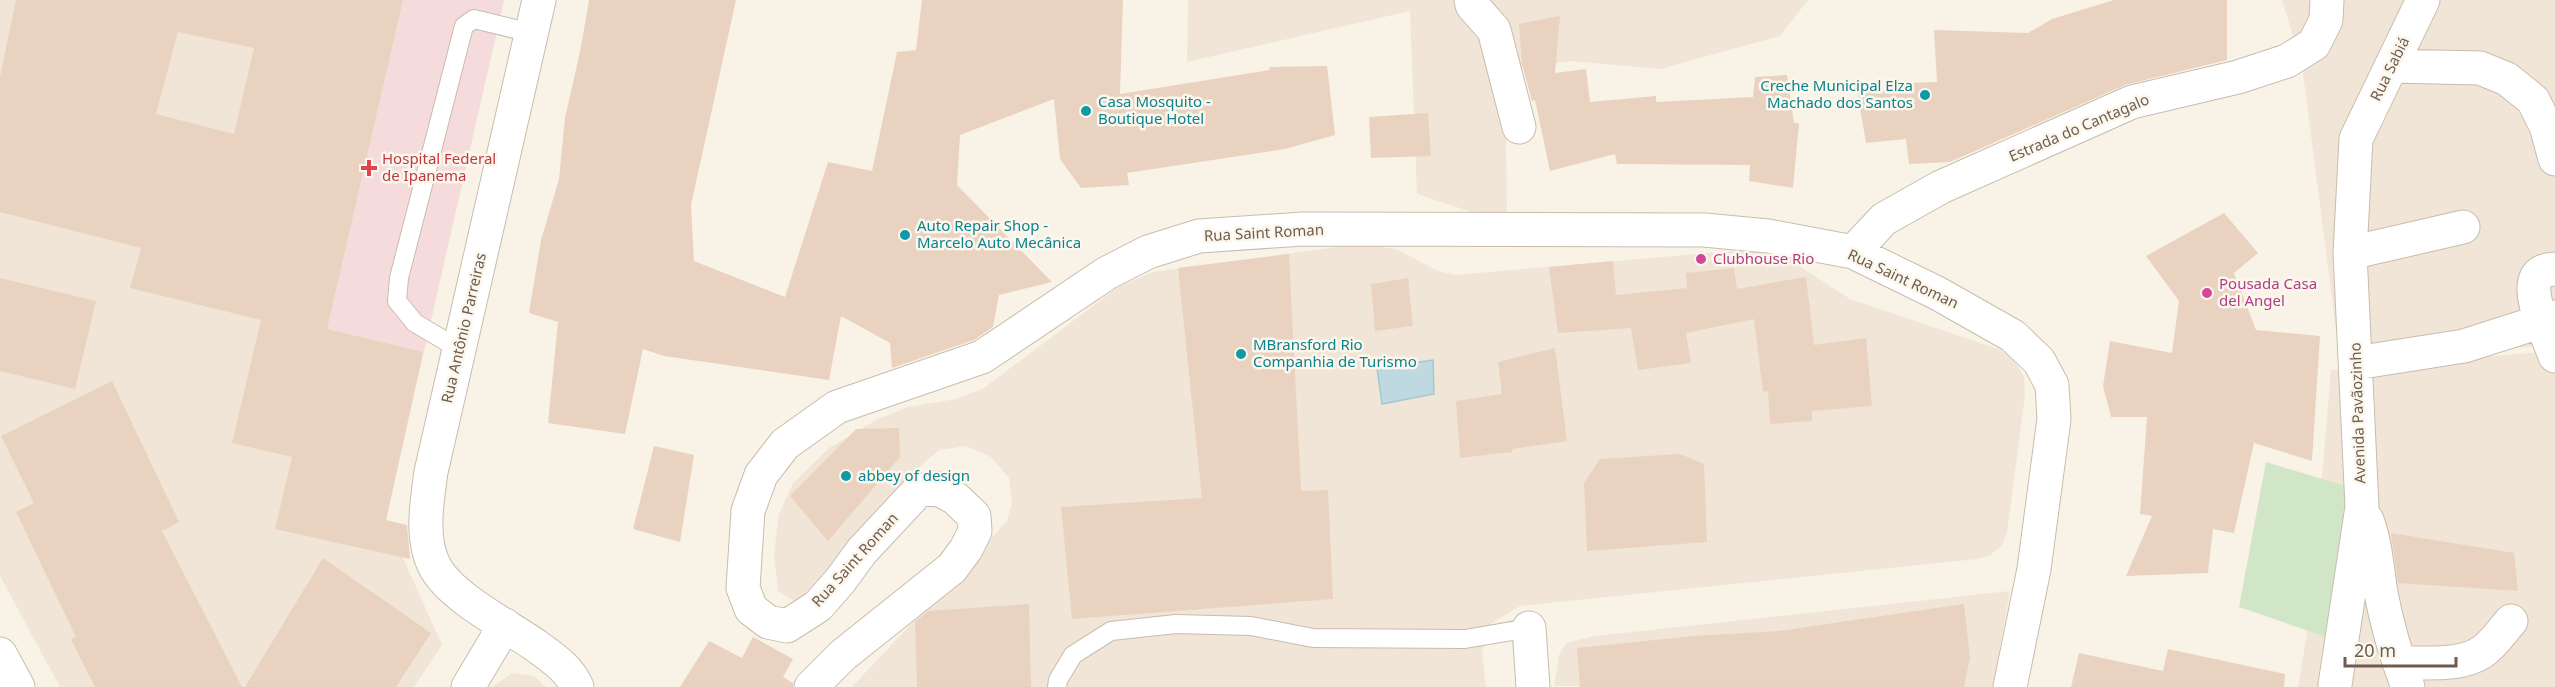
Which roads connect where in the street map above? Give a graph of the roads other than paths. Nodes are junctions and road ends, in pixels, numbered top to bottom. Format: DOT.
graph roads {
  1 [pos="539,0"];
  2 [pos="1471,0"];
  3 [pos="2327,0"];
  4 [pos="2423,0"];
  5 [pos="531,33"];
  6 [pos="2391,66"];
  7 [pos="1519,127"];
  8 [pos="2356,139"];
  9 [pos="2555,159"];
  10 [pos="2463,227"];
  11 [pos="1853,252"];
  12 [pos="2350,253"];
  13 [pos="2555,269"];
  14 [pos="2549,319"];
  15 [pos="459,349"];
  16 [pos="2555,356"];
  17 [pos="2356,363"];
  18 [pos="2362,507"];
  19 [pos="2511,621"];
  20 [pos="505,625"];
  21 [pos="1528,628"];
  22 [pos="0,654"];
  23 [pos="2403,675"];
  24 [pos="2335,685"];
  25 [pos="18,687"];
  26 [pos="468,687"];
  27 [pos="577,687"];
  28 [pos="811,687"];
  29 [pos="1057,687"];
  30 [pos="1533,687"];
  31 [pos="2010,687"];
  1 -- 5 [label="street, Rua Antônio Parreiras"];
  2 -- 7 [label="street"];
  3 -- 11 [label="street, Estrada do Cantagalo"];
  4 -- 6 [label="street, Rua Sabiá"];
  5 -- 15 [label="street, Rua Antônio Parreiras"];
  5 -- 15 [label="lane"];
  6 -- 8 [label="street, Rua Sabiá"];
  6 -- 9 [label="street"];
  8 -- 12 [label="street, Avenida Pavãozinho"];
  10 -- 12 [label="street"];
  11 -- 28 [label="street, Rua Saint Roman"];
  11 -- 31 [label="street, Rua Saint Roman"];
  12 -- 17 [label="street, Avenida Pavãozinho"];
  13 -- 14 [label="street"];
  14 -- 16 [label="street"];
  14 -- 17 [label="street"];
  15 -- 20 [label="street, Rua Antônio Parreiras"];
  17 -- 18 [label="street, Avenida Pavãozinho"];
  18 -- 23 [label="street"];
  18 -- 24 [label="street, Avenida Pavãozinho"];
  19 -- 23 [label="street"];
  20 -- 26 [label="street"];
  20 -- 27 [label="street"];
  21 -- 29 [label="lane"];
  21 -- 30 [label="street"];
  22 -- 25 [label="street"];
}
